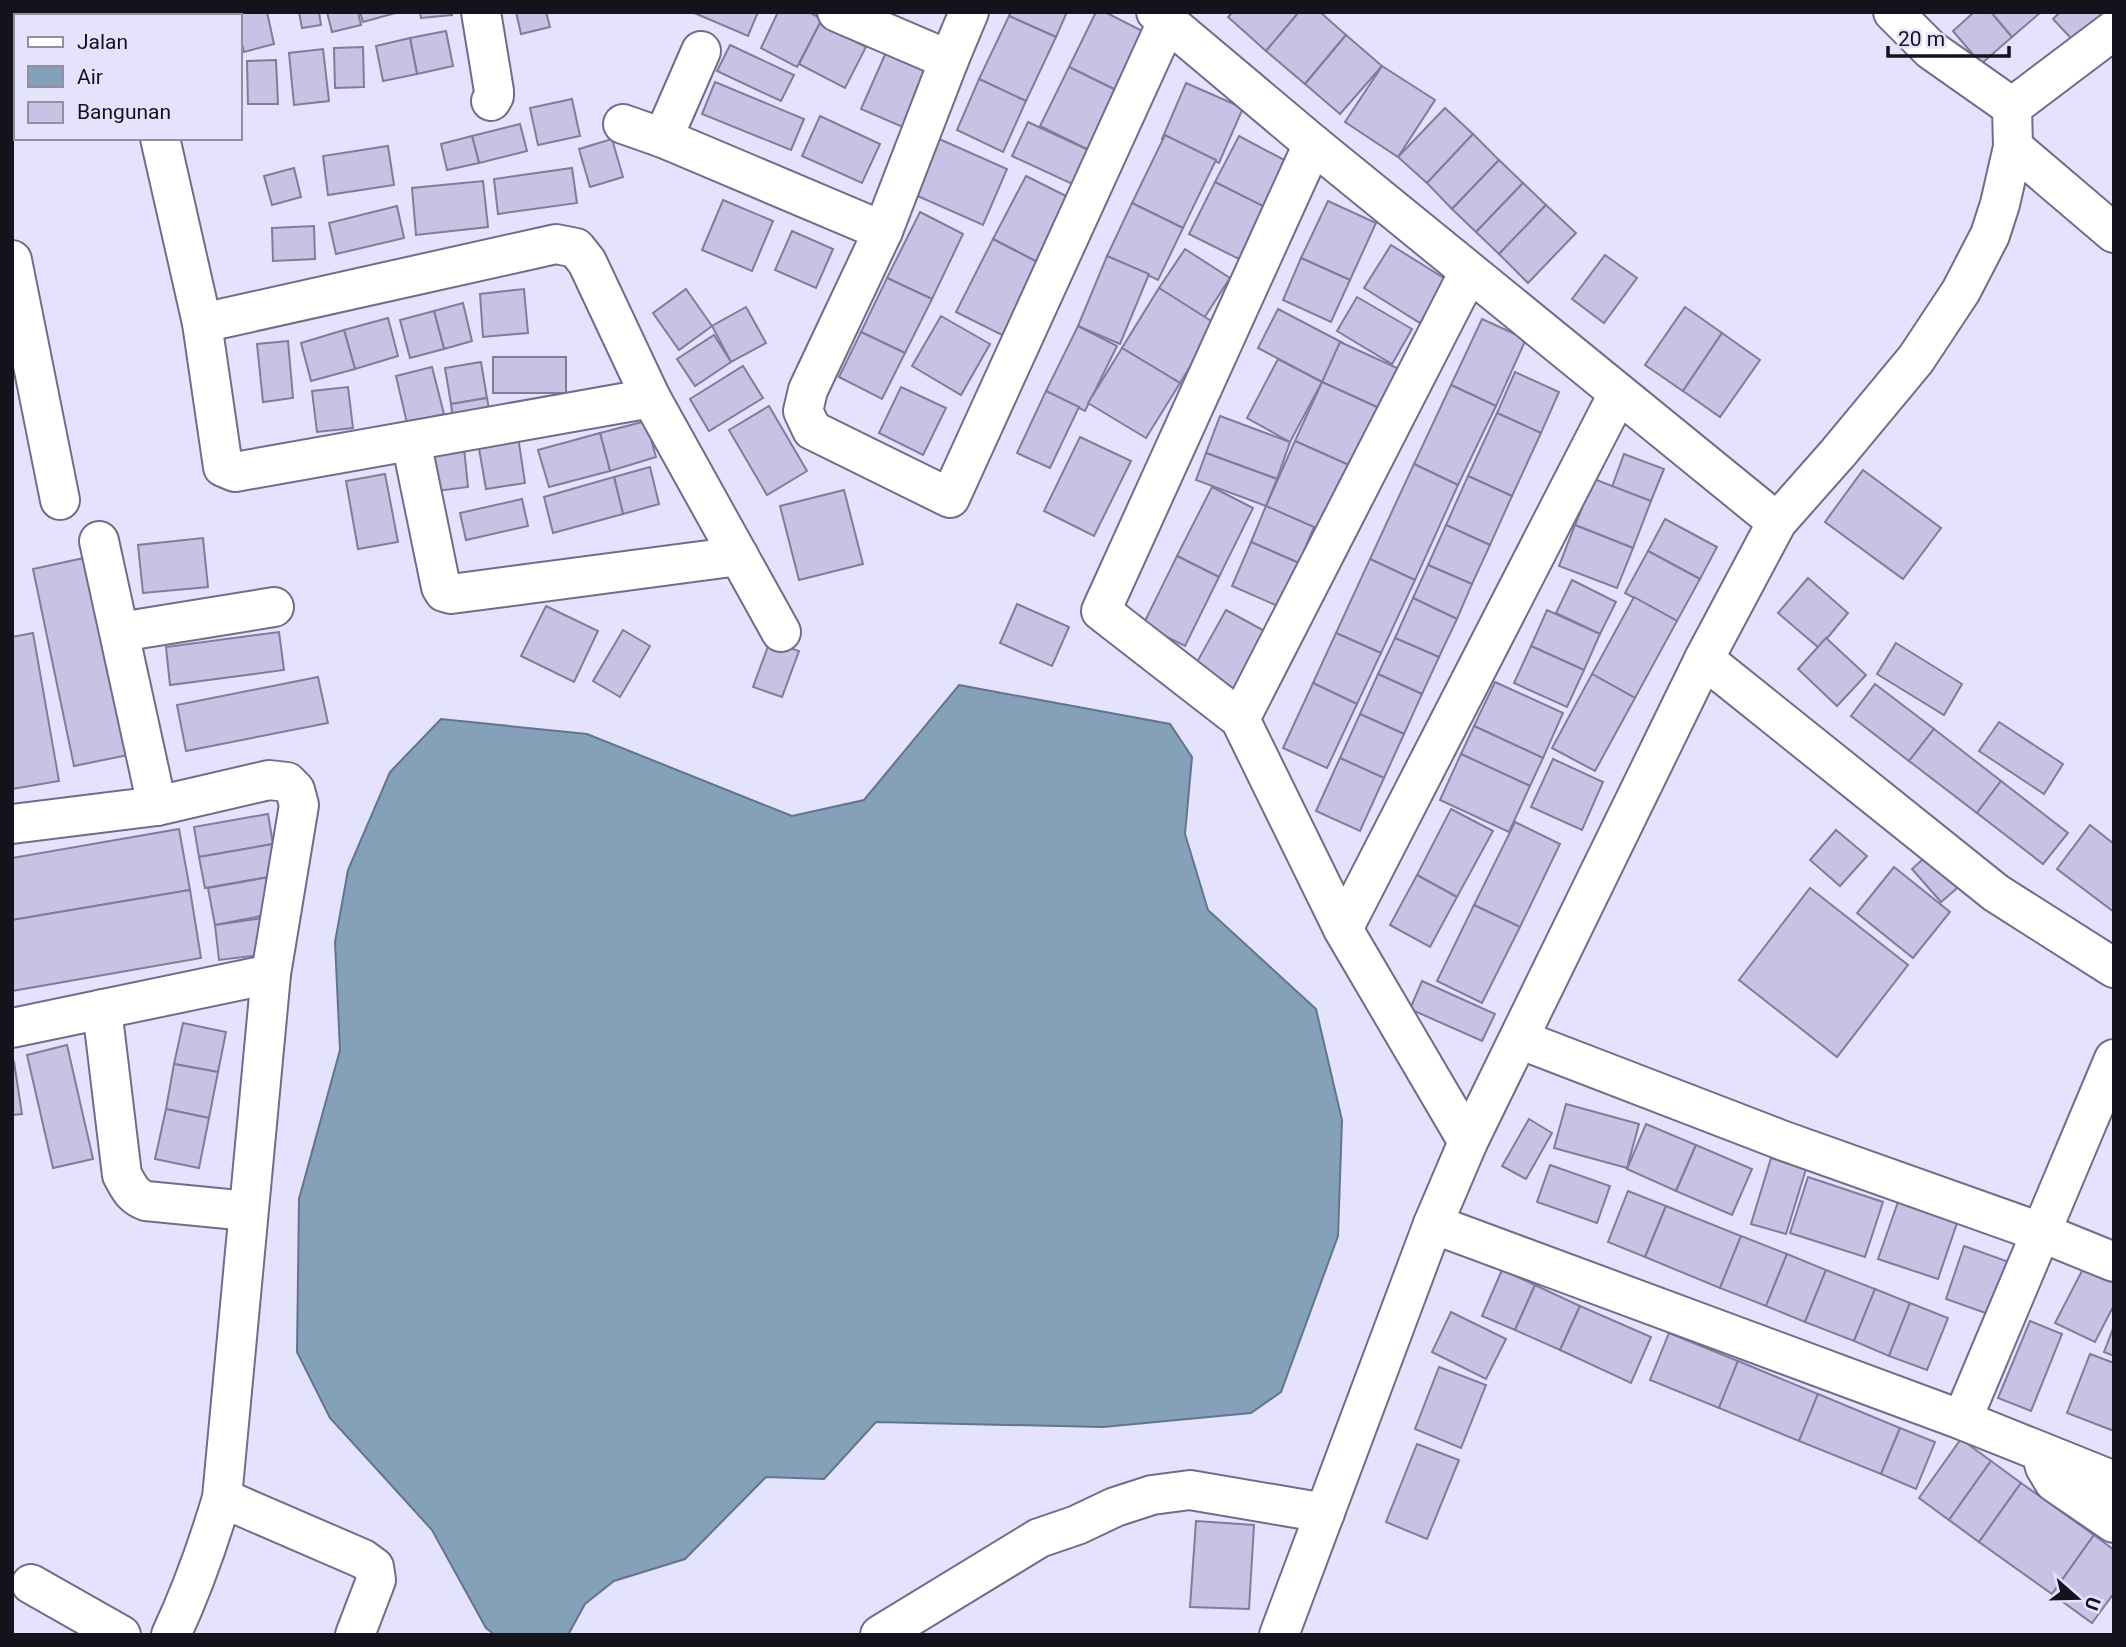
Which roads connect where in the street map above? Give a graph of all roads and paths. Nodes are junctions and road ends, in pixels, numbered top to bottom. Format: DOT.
graph roads {
  1 [pos="481,12"];
  2 [pos="837,12"];
  3 [pos="969,12"];
  4 [pos="1893,12"];
  5 [pos="1162,17"];
  6 [pos="2114,30"];
  7 [pos="701,51"];
  8 [pos="948,60"];
  9 [pos="491,101"];
  10 [pos="2012,107"];
  11 [pos="623,124"];
  12 [pos="663,138"];
  13 [pos="160,140"];
  14 [pos="1313,144"];
  15 [pos="2014,147"];
  16 [pos="883,231"];
  17 [pos="2114,233"];
  18 [pos="12,260"];
  19 [pos="1469,272"];
  20 [pos="202,323"];
  21 [pos="1618,394"];
  22 [pos="651,398"];
  23 [pos="411,441"];
  24 [pos="60,500"];
  25 [pos="1777,522"];
  26 [pos="99,541"];
  27 [pos="739,556"];
  28 [pos="274,607"];
  29 [pos="120,632"];
  30 [pos="781,632"];
  31 [pos="1704,659"];
  32 [pos="1240,719"];
  33 [pos="157,806"];
  34 [pos="12,824"];
  35 [pos="1343,929"];
  36 [pos="2114,968"];
  37 [pos="271,974"];
  38 [pos="102,1009"];
  39 [pos="12,1028"];
  40 [pos="1519,1039"];
  41 [pos="2114,1060"];
  42 [pos="1468,1142"];
  43 [pos="248,1212"];
  44 [pos="1433,1224"];
  45 [pos="2040,1232"];
  46 [pos="2114,1262"];
  47 [pos="1962,1420"];
  48 [pos="2041,1452"];
  49 [pos="2114,1481"];
  50 [pos="222,1498"];
  51 [pos="1325,1513"];
  52 [pos="2114,1523"];
  53 [pos="30,1584"];
  54 [pos="121,1635"];
  55 [pos="171,1635"];
  56 [pos="355,1635"];
  57 [pos="880,1635"];
  58 [pos="1279,1635"];
  1 -- 9 [label="street"];
  2 -- 8 [label="street"];
  3 -- 8 [label="street"];
  4 -- 10 [label="street"];
  5 -- 14 [label="street"];
  5 -- 16 [label="street"];
  6 -- 10 [label="street"];
  7 -- 12 [label="street"];
  8 -- 16 [label="street"];
  10 -- 15 [label="street"];
  11 -- 12 [label="street"];
  12 -- 16 [label="street"];
  13 -- 20 [label="street"];
  14 -- 19 [label="street"];
  14 -- 32 [label="street"];
  15 -- 17 [label="street"];
  15 -- 25 [label="street"];
  18 -- 24 [label="street"];
  19 -- 21 [label="street"];
  19 -- 32 [label="street"];
  20 -- 22 [label="street"];
  20 -- 23 [label="street"];
  21 -- 25 [label="street"];
  21 -- 35 [label="street"];
  22 -- 23 [label="street"];
  22 -- 27 [label="street"];
  23 -- 27 [label="street"];
  25 -- 31 [label="street"];
  26 -- 29 [label="street"];
  27 -- 30 [label="street"];
  28 -- 29 [label="street"];
  29 -- 33 [label="street"];
  31 -- 36 [label="street"];
  31 -- 40 [label="street"];
  32 -- 35 [label="street"];
  33 -- 34 [label="street"];
  33 -- 37 [label="street"];
  35 -- 42 [label="street"];
  37 -- 38 [label="street"];
  37 -- 43 [label="street"];
  38 -- 39 [label="street"];
  38 -- 43 [label="street"];
  40 -- 42 [label="street"];
  40 -- 45 [label="street"];
  41 -- 45 [label="street"];
  42 -- 44 [label="street"];
  43 -- 50 [label="street"];
  44 -- 47 [label="street"];
  44 -- 51 [label="street"];
  45 -- 46 [label="street"];
  45 -- 47 [label="street"];
  47 -- 48 [label="street"];
  48 -- 49 [label="street"];
  48 -- 52 [label="street"];
  50 -- 55 [label="street"];
  50 -- 56 [label="street"];
  51 -- 57 [label="street"];
  51 -- 58 [label="street"];
  53 -- 54 [label="street"];
}
